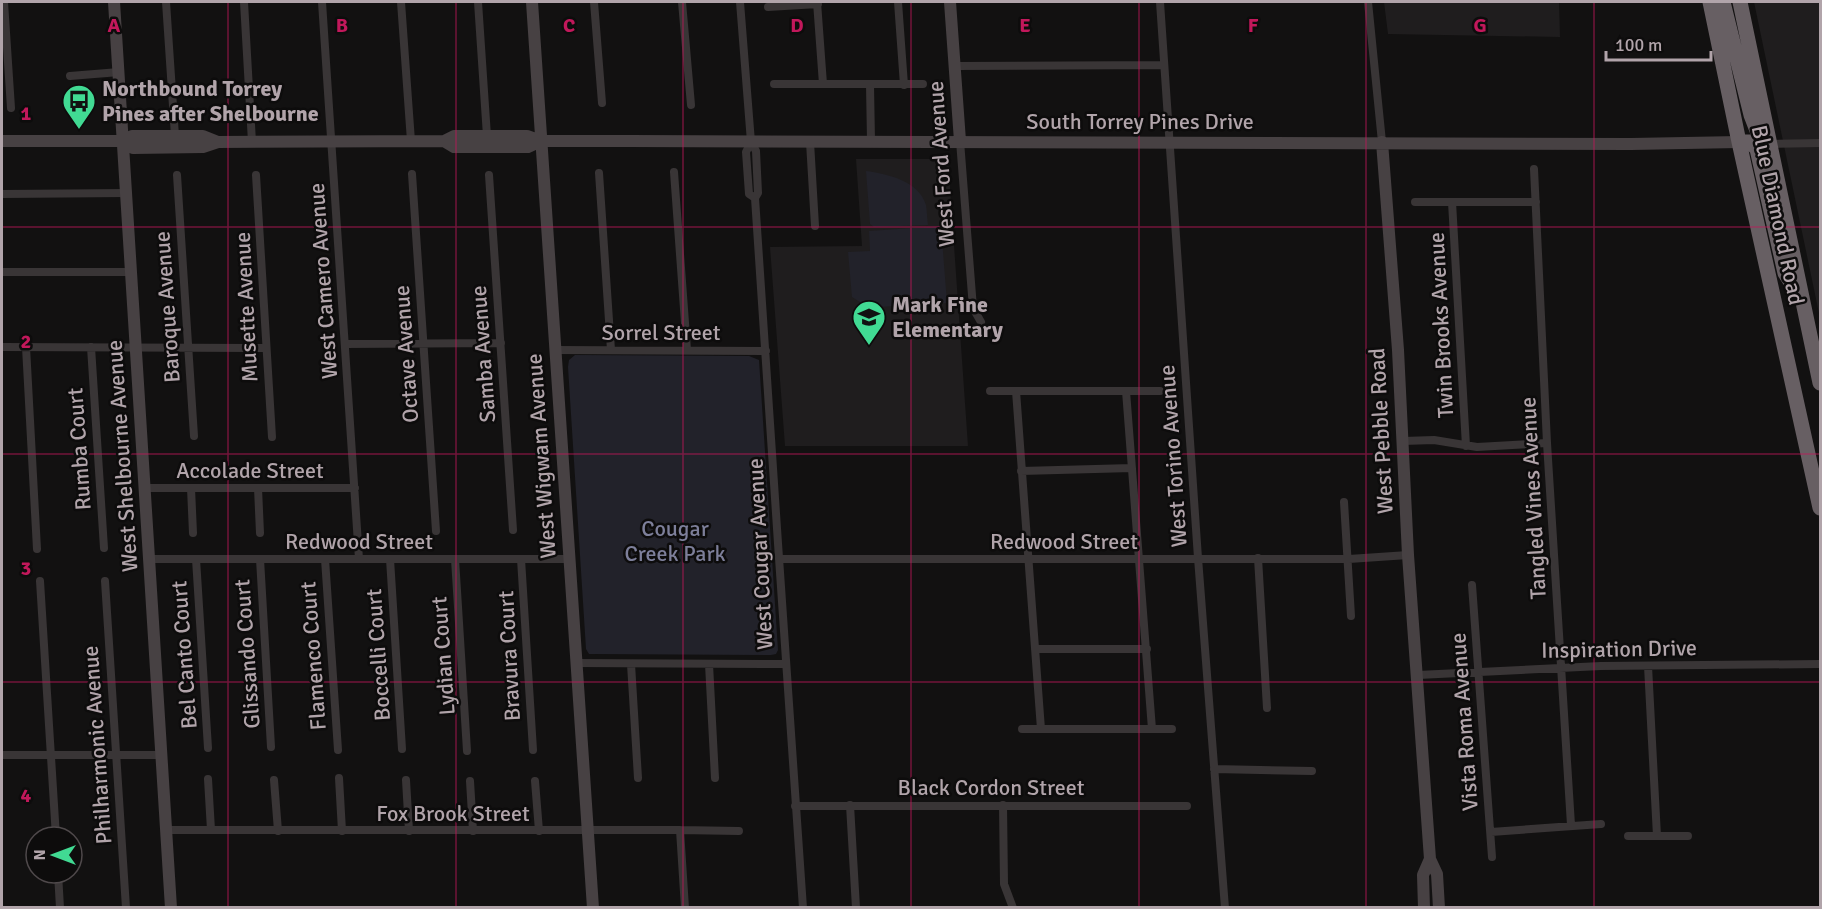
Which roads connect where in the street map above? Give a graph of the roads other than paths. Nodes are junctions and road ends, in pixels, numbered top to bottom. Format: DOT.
graph roads {
  1 [pos="4,2"];
  2 [pos="114,2"];
  3 [pos="166,2"];
  4 [pos="244,2"];
  5 [pos="322,2"];
  6 [pos="401,2"];
  7 [pos="478,2"];
  8 [pos="532,2"];
  9 [pos="594,2"];
  10 [pos="682,2"];
  11 [pos="740,2"];
  12 [pos="817,2"];
  13 [pos="898,2"];
  14 [pos="950,2"];
  15 [pos="1160,2"];
  16 [pos="1368,2"];
  17 [pos="1710,2"];
  18 [pos="1722,2"];
  19 [pos="1740,2"];
  20 [pos="768,7"];
  21 [pos="1164,65"];
  22 [pos="955,66"];
  23 [pos="119,72"];
  24 [pos="70,76"];
  25 [pos="774,84"];
  26 [pos="823,84"];
  27 [pos="922,84"];
  28 [pos="870,85"];
  29 [pos="904,85"];
  30 [pos="602,103"];
  31 [pos="691,105"];
  32 [pos="11,108"];
  33 [pos="175,136"];
  34 [pos="487,136"];
  35 [pos="2,141"];
  36 [pos="123,141"];
  37 [pos="411,141"];
  38 [pos="444,141"];
  39 [pos="541,141"];
  40 [pos="871,141"];
  41 [pos="960,141"];
  42 [pos="219,142"];
  43 [pos="252,142"];
  44 [pos="332,142"];
  45 [pos="751,142"];
  46 [pos="810,142"];
  47 [pos="1169,142"];
  48 [pos="1382,142"];
  49 [pos="1739,142"];
  50 [pos="1821,143"];
  51 [pos="1770,144"];
  52 [pos="1534,169"];
  53 [pos="674,172"];
  54 [pos="599,173"];
  55 [pos="412,174"];
  56 [pos="177,175"];
  57 [pos="256,175"];
  58 [pos="489,175"];
  59 [pos="127,193"];
  60 [pos="2,194"];
  61 [pos="1415,202"];
  62 [pos="1452,202"];
  63 [pos="1536,202"];
  64 [pos="815,226"];
  65 [pos="2,272"];
  66 [pos="131,272"];
  67 [pos="1802,296"];
  68 [pos="981,322"];
  69 [pos="501,343"];
  70 [pos="345,344"];
  71 [pos="424,344"];
  72 [pos="2,346"];
  73 [pos="26,347"];
  74 [pos="91,347"];
  75 [pos="136,347"];
  76 [pos="188,347"];
  77 [pos="266,348"];
  78 [pos="555,350"];
  79 [pos="611,350"];
  80 [pos="687,350"];
  81 [pos="766,351"];
  82 [pos="1821,384"];
  83 [pos="990,391"];
  84 [pos="1016,391"];
  85 [pos="1126,391"];
  86 [pos="1160,391"];
  87 [pos="194,436"];
  88 [pos="272,436"];
  89 [pos="1403,441"];
  90 [pos="1547,443"];
  91 [pos="1466,446"];
  92 [pos="1132,468"];
  93 [pos="1021,471"];
  94 [pos="145,488"];
  95 [pos="191,488"];
  96 [pos="258,488"];
  97 [pos="355,488"];
  98 [pos="1344,502"];
  99 [pos="1821,508"];
  100 [pos="513,530"];
  101 [pos="436,531"];
  102 [pos="194,533"];
  103 [pos="260,533"];
  104 [pos="104,548"];
  105 [pos="37,549"];
  106 [pos="1408,555"];
  107 [pos="1140,558"];
  108 [pos="1198,558"];
  109 [pos="1258,558"];
  110 [pos="1348,558"];
  111 [pos="149,559"];
  112 [pos="196,559"];
  113 [pos="260,559"];
  114 [pos="325,559"];
  115 [pos="359,559"];
  116 [pos="390,559"];
  117 [pos="455,559"];
  118 [pos="522,559"];
  119 [pos="569,559"];
  120 [pos="1029,559"];
  121 [pos="779,560"];
  122 [pos="40,580"];
  123 [pos="105,581"];
  124 [pos="1472,585"];
  125 [pos="1351,616"];
  126 [pos="1147,649"];
  127 [pos="1035,650"];
  128 [pos="576,663"];
  129 [pos="631,664"];
  130 [pos="709,664"];
  131 [pos="784,664"];
  132 [pos="1821,664"];
  133 [pos="1648,666"];
  134 [pos="1562,667"];
  135 [pos="1479,671"];
  136 [pos="1418,675"];
  137 [pos="1267,708"];
  138 [pos="1022,729"];
  139 [pos="1041,729"];
  140 [pos="1152,729"];
  141 [pos="1172,729"];
  142 [pos="271,747"];
  143 [pos="208,748"];
  144 [pos="402,749"];
  145 [pos="338,750"];
  146 [pos="533,750"];
  147 [pos="467,751"];
  148 [pos="2,755"];
  149 [pos="51,755"];
  150 [pos="161,755"];
  151 [pos="116,756"];
  152 [pos="1214,769"];
  153 [pos="1312,771"];
  154 [pos="339,778"];
  155 [pos="638,778"];
  156 [pos="715,778"];
  157 [pos="208,779"];
  158 [pos="274,780"];
  159 [pos="406,780"];
  160 [pos="470,781"];
  161 [pos="535,781"];
  162 [pos="850,805"];
  163 [pos="795,806"];
  164 [pos="1003,806"];
  165 [pos="1187,806"];
  166 [pos="1601,824"];
  167 [pos="55,825"];
  168 [pos="1571,825"];
  169 [pos="166,830"];
  170 [pos="212,830"];
  171 [pos="588,830"];
  172 [pos="680,830"];
  173 [pos="278,831"];
  174 [pos="342,831"];
  175 [pos="409,831"];
  176 [pos="473,831"];
  177 [pos="539,831"];
  178 [pos="739,831"];
  179 [pos="1491,832"];
  180 [pos="1628,836"];
  181 [pos="1657,836"];
  182 [pos="1688,836"];
  183 [pos="1492,856"];
  184 [pos="1430,859"];
  185 [pos="59,885"];
  186 [pos="60,908"];
  187 [pos="126,908"];
  188 [pos="171,908"];
  189 [pos="593,908"];
  190 [pos="685,908"];
  191 [pos="803,908"];
  192 [pos="856,908"];
  193 [pos="1013,908"];
  194 [pos="1225,908"];
  195 [pos="1424,908"];
  196 [pos="1439,908"];
  1 -- 32 [label="street"];
  2 -- 23 [label="street, West Shelbourne Avenue"];
  3 -- 33 [label="street"];
  4 -- 43 [label="street"];
  5 -- 44 [label="street, West Camero Avenue"];
  6 -- 37 [label="street"];
  7 -- 34 [label="street"];
  8 -- 39 [label="street, West Wigwam Avenue"];
  9 -- 30 [label="street"];
  10 -- 31 [label="street"];
  11 -- 45 [label="street, West Cougar Avenue"];
  12 -- 20 [label="street"];
  12 -- 26 [label="street"];
  13 -- 29 [label="street"];
  14 -- 22 [label="street, West Ford Avenue"];
  15 -- 21 [label="street, West Torino Avenue"];
  16 -- 48 [label="street, West Pebble Road"];
  17 -- 49 [label="highway, Blue Diamond Road"];
  18 -- 51 [label="highway"];
  19 -- 51 [label="highway, Blue Diamond Road"];
  21 -- 22 [label="street"];
  21 -- 47 [label="street, West Torino Avenue"];
  22 -- 41 [label="street, West Ford Avenue"];
  23 -- 24 [label="street"];
  23 -- 36 [label="street, West Shelbourne Avenue"];
  25 -- 26 [label="street"];
  26 -- 28 [label="street"];
  27 -- 29 [label="street"];
  28 -- 29 [label="street"];
  28 -- 40 [label="street"];
  33 -- 36 [label="street, South Torrey Pines Drive"];
  33 -- 42 [label="street, South Torrey Pines Drive"];
  34 -- 38 [label="street, South Torrey Pines Drive"];
  34 -- 39 [label="street, South Torrey Pines Drive"];
  35 -- 36 [label="street, South Torrey Pines Drive"];
  36 -- 42 [label="street, South Torrey Pines Drive"];
  36 -- 59 [label="street, West Shelbourne Avenue"];
  37 -- 38 [label="street, South Torrey Pines Drive"];
  37 -- 44 [label="street, South Torrey Pines Drive"];
  38 -- 39 [label="street, South Torrey Pines Drive"];
  39 -- 45 [label="street, South Torrey Pines Drive"];
  39 -- 78 [label="street, West Wigwam Avenue"];
  40 -- 41 [label="street, South Torrey Pines Drive"];
  40 -- 46 [label="street, South Torrey Pines Drive"];
  41 -- 47 [label="street, South Torrey Pines Drive"];
  41 -- 68 [label="street, West Ford Avenue"];
  42 -- 43 [label="street, South Torrey Pines Drive"];
  43 -- 44 [label="street, South Torrey Pines Drive"];
  44 -- 70 [label="street, West Camero Avenue"];
  45 -- 46 [label="street, South Torrey Pines Drive"];
  45 -- 81 [label="street, West Cougar Avenue"];
  46 -- 64 [label="street"];
  47 -- 48 [label="street, South Torrey Pines Drive"];
  47 -- 108 [label="street, West Torino Avenue"];
  48 -- 49 [label="street, South Torrey Pines Drive"];
  48 -- 89 [label="street, West Pebble Road"];
  49 -- 67 [label="highway"];
  49 -- 99 [label="highway, Blue Diamond Road"];
  50 -- 51 [label="street"];
  51 -- 67 [label="highway, Blue Diamond Road"];
  52 -- 63 [label="street, Tangled Vines Avenue"];
  53 -- 80 [label="street"];
  54 -- 79 [label="street"];
  55 -- 71 [label="street, Octave Avenue"];
  56 -- 76 [label="street, Baroque Avenue"];
  57 -- 77 [label="street, Musette Avenue"];
  58 -- 69 [label="street, Samba Avenue"];
  59 -- 60 [label="street"];
  59 -- 66 [label="street, West Shelbourne Avenue"];
  61 -- 62 [label="street"];
  62 -- 63 [label="street"];
  62 -- 91 [label="street, Twin Brooks Avenue"];
  63 -- 90 [label="street, Tangled Vines Avenue"];
  65 -- 66 [label="street"];
  66 -- 75 [label="street, West Shelbourne Avenue"];
  67 -- 82 [label="highway, Blue Diamond Road"];
  69 -- 71 [label="street"];
  69 -- 100 [label="street, Samba Avenue"];
  70 -- 71 [label="street"];
  70 -- 97 [label="street, West Camero Avenue"];
  71 -- 101 [label="street, Octave Avenue"];
  72 -- 73 [label="street"];
  73 -- 74 [label="street"];
  73 -- 105 [label="street"];
  74 -- 75 [label="street"];
  74 -- 104 [label="street, Rumba Court"];
  75 -- 76 [label="street"];
  75 -- 94 [label="street, West Shelbourne Avenue"];
  76 -- 77 [label="street"];
  76 -- 87 [label="street, Baroque Avenue"];
  77 -- 88 [label="street, Musette Avenue"];
  78 -- 79 [label="street, Sorrel Street"];
  78 -- 119 [label="street, West Wigwam Avenue"];
  79 -- 80 [label="street, Sorrel Street"];
  80 -- 81 [label="street, Sorrel Street"];
  81 -- 121 [label="street, West Cougar Avenue"];
  83 -- 84 [label="street"];
  84 -- 85 [label="street"];
  84 -- 93 [label="street"];
  85 -- 86 [label="street"];
  85 -- 92 [label="street"];
  89 -- 91 [label="street"];
  89 -- 106 [label="street, West Pebble Road"];
  90 -- 91 [label="street"];
  90 -- 134 [label="street, Tangled Vines Avenue"];
  92 -- 93 [label="street"];
  92 -- 107 [label="street"];
  93 -- 120 [label="street"];
  94 -- 95 [label="street, Accolade Street"];
  94 -- 111 [label="street, West Shelbourne Avenue"];
  95 -- 96 [label="street, Accolade Street"];
  95 -- 102 [label="street"];
  96 -- 97 [label="street, Accolade Street"];
  96 -- 103 [label="street"];
  97 -- 115 [label="street, West Camero Avenue"];
  98 -- 110 [label="street"];
  106 -- 110 [label="street, Redwood Street"];
  106 -- 136 [label="street, West Pebble Road"];
  107 -- 108 [label="street, Redwood Street"];
  107 -- 120 [label="street, Redwood Street"];
  107 -- 126 [label="street"];
  108 -- 109 [label="street, Redwood Street"];
  108 -- 152 [label="street, West Torino Avenue"];
  109 -- 110 [label="street, Redwood Street"];
  109 -- 137 [label="street"];
  110 -- 125 [label="street"];
  111 -- 112 [label="street, Redwood Street"];
  111 -- 150 [label="street, West Shelbourne Avenue"];
  112 -- 113 [label="street, Redwood Street"];
  112 -- 143 [label="street, Bel Canto Court"];
  113 -- 114 [label="street, Redwood Street"];
  113 -- 142 [label="street, Glissando Court"];
  114 -- 115 [label="street, Redwood Street"];
  114 -- 145 [label="street, Flamenco Court"];
  115 -- 116 [label="street, Redwood Street"];
  116 -- 117 [label="street, Redwood Street"];
  116 -- 144 [label="street, Boccelli Court"];
  117 -- 118 [label="street, Redwood Street"];
  117 -- 147 [label="street, Lydian Court"];
  118 -- 119 [label="street, Redwood Street"];
  118 -- 146 [label="street, Bravura Court"];
  119 -- 128 [label="street, West Wigwam Avenue"];
  120 -- 121 [label="street, Redwood Street"];
  120 -- 127 [label="street"];
  121 -- 131 [label="street, West Cougar Avenue"];
  122 -- 149 [label="street"];
  123 -- 151 [label="street, Philharmonic Avenue"];
  124 -- 135 [label="street, Vista Roma Avenue"];
  126 -- 127 [label="street"];
  126 -- 140 [label="street"];
  127 -- 139 [label="street"];
  128 -- 129 [label="street"];
  128 -- 171 [label="street, West Wigwam Avenue"];
  129 -- 130 [label="street"];
  129 -- 155 [label="street"];
  130 -- 131 [label="street"];
  130 -- 156 [label="street"];
  131 -- 163 [label="street, West Cougar Avenue"];
  132 -- 133 [label="street, Inspiration Drive"];
  133 -- 134 [label="street, Inspiration Drive"];
  133 -- 181 [label="street"];
  134 -- 135 [label="street, Inspiration Drive"];
  134 -- 168 [label="street, Tangled Vines Avenue"];
  135 -- 136 [label="street, Inspiration Drive"];
  135 -- 179 [label="street, Vista Roma Avenue"];
  136 -- 184 [label="street, West Pebble Road"];
  138 -- 139 [label="street"];
  139 -- 140 [label="street"];
  140 -- 141 [label="street"];
  148 -- 149 [label="street"];
  149 -- 151 [label="street"];
  149 -- 167 [label="street"];
  150 -- 151 [label="street"];
  150 -- 169 [label="street, West Shelbourne Avenue"];
  151 -- 187 [label="street, Philharmonic Avenue"];
  152 -- 153 [label="street"];
  152 -- 194 [label="street, West Torino Avenue"];
  154 -- 174 [label="street"];
  157 -- 170 [label="street"];
  158 -- 173 [label="street"];
  159 -- 175 [label="street"];
  160 -- 176 [label="street"];
  161 -- 177 [label="street"];
  162 -- 163 [label="street, Black Cordon Street"];
  162 -- 164 [label="street, Black Cordon Street"];
  162 -- 192 [label="street"];
  163 -- 191 [label="street, West Cougar Avenue"];
  164 -- 165 [label="street, Black Cordon Street"];
  164 -- 193 [label="street"];
  166 -- 168 [label="street"];
  168 -- 179 [label="street"];
  169 -- 170 [label="street, Fox Brook Street"];
  169 -- 188 [label="street, West Shelbourne Avenue"];
  170 -- 173 [label="street, Fox Brook Street"];
  171 -- 172 [label="street, Fox Brook Street"];
  171 -- 177 [label="street, Fox Brook Street"];
  171 -- 189 [label="street, West Wigwam Avenue"];
  172 -- 178 [label="street, Fox Brook Street"];
  172 -- 190 [label="street"];
  173 -- 174 [label="street, Fox Brook Street"];
  174 -- 175 [label="street, Fox Brook Street"];
  175 -- 176 [label="street, Fox Brook Street"];
  176 -- 177 [label="street, Fox Brook Street"];
  179 -- 183 [label="street, Vista Roma Avenue"];
  180 -- 181 [label="street"];
  181 -- 182 [label="street"];
  184 -- 195 [label="street, West Pebble Road"];
  184 -- 196 [label="street, West Pebble Road"];
  185 -- 186 [label="street"];
}
